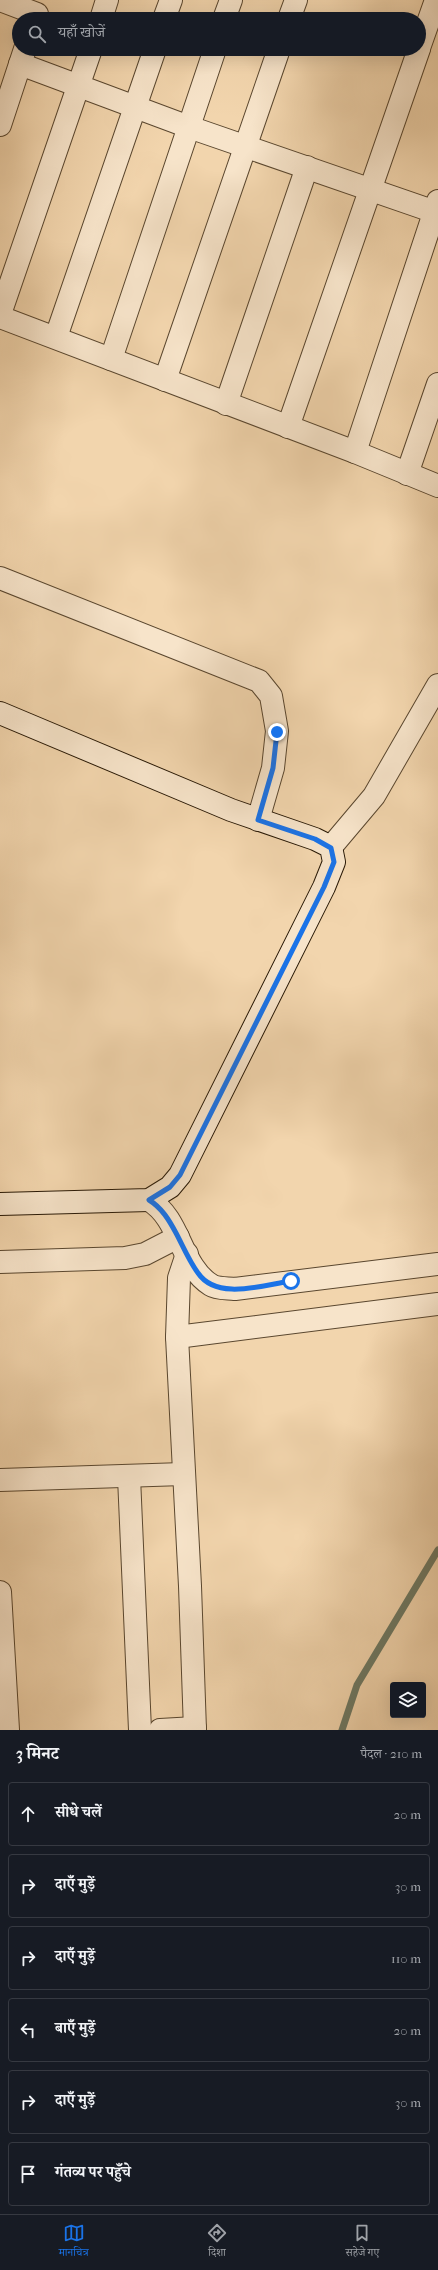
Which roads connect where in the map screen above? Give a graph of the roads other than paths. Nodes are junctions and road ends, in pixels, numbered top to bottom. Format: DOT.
graph roads {
  1 [pos="0,0"];
  2 [pos="107,0"];
  3 [pos="171,0"];
  4 [pos="231,0"];
  5 [pos="296,0"];
  6 [pos="436,0"];
  7 [pos="38,11"];
  8 [pos="103,12"];
  9 [pos="167,12"];
  10 [pos="227,12"];
  11 [pos="292,12"];
  12 [pos="426,29"];
  13 [pos="89,56"];
  14 [pos="153,56"];
  15 [pos="213,56"];
  16 [pos="277,56"];
  17 [pos="417,56"];
  18 [pos="23,57"];
  19 [pos="78,86"];
  20 [pos="136,108"];
  21 [pos="0,125"];
  22 [pos="189,127"];
  23 [pos="246,146"];
  24 [pos="307,167"];
  25 [pos="371,189"];
  26 [pos="437,208"];
  27 [pos="0,315"];
  28 [pos="56,337"];
  29 [pos="111,359"];
  30 [pos="165,380"];
  31 [pos="438,384"];
  32 [pos="226,404"];
  33 [pos="288,427"];
  34 [pos="355,452"];
  35 [pos="407,474"];
  36 [pos="438,486"];
  37 [pos="0,578"];
  38 [pos="438,685"];
  39 [pos="0,713"];
  40 [pos="258,820"];
  41 [pos="331,848"];
  42 [pos="149,1200"];
  43 [pos="0,1204"];
  44 [pos="183,1246"];
  45 [pos="0,1262"];
  46 [pos="438,1264"];
  47 [pos="438,1304"];
  48 [pos="176,1337"];
  49 [pos="183,1474"];
  50 [pos="129,1477"];
  51 [pos="0,1480"];
  52 [pos="0,1592"];
  53 [pos="195,1729"];
  54 [pos="8,1730"];
  55 [pos="140,1730"];
  56 [pos="160,1730"];
  1 -- 7 [label="street"];
  2 -- 8 [label="street"];
  3 -- 9 [label="street"];
  4 -- 10 [label="street"];
  5 -- 11 [label="street"];
  6 -- 12 [label="street"];
  13 -- 19 [label="street"];
  14 -- 20 [label="street"];
  15 -- 22 [label="street"];
  16 -- 23 [label="street"];
  17 -- 25 [label="street"];
  18 -- 19 [label="street"];
  18 -- 21 [label="street"];
  19 -- 20 [label="street"];
  19 -- 27 [label="street"];
  20 -- 22 [label="street"];
  20 -- 28 [label="street"];
  22 -- 23 [label="street"];
  22 -- 29 [label="street"];
  23 -- 24 [label="street"];
  23 -- 30 [label="street"];
  24 -- 25 [label="street"];
  24 -- 32 [label="street"];
  25 -- 26 [label="street"];
  25 -- 33 [label="street"];
  26 -- 34 [label="street"];
  27 -- 28 [label="street"];
  28 -- 29 [label="street"];
  29 -- 30 [label="street"];
  30 -- 32 [label="street"];
  31 -- 35 [label="street"];
  32 -- 33 [label="street"];
  33 -- 34 [label="street"];
  34 -- 35 [label="street"];
  35 -- 36 [label="street"];
  37 -- 40 [label="street"];
  38 -- 41 [label="street"];
  39 -- 40 [label="street"];
  40 -- 41 [label="street"];
  41 -- 42 [label="street"];
  42 -- 43 [label="street"];
  42 -- 44 [label="street"];
  44 -- 45 [label="street"];
  44 -- 46 [label="street"];
  44 -- 48 [label="street"];
  47 -- 48 [label="street"];
  48 -- 49 [label="street"];
  49 -- 50 [label="street"];
  49 -- 53 [label="street"];
  50 -- 51 [label="street"];
  50 -- 55 [label="street"];
  52 -- 54 [label="street"];
  53 -- 56 [label="street"];
}
